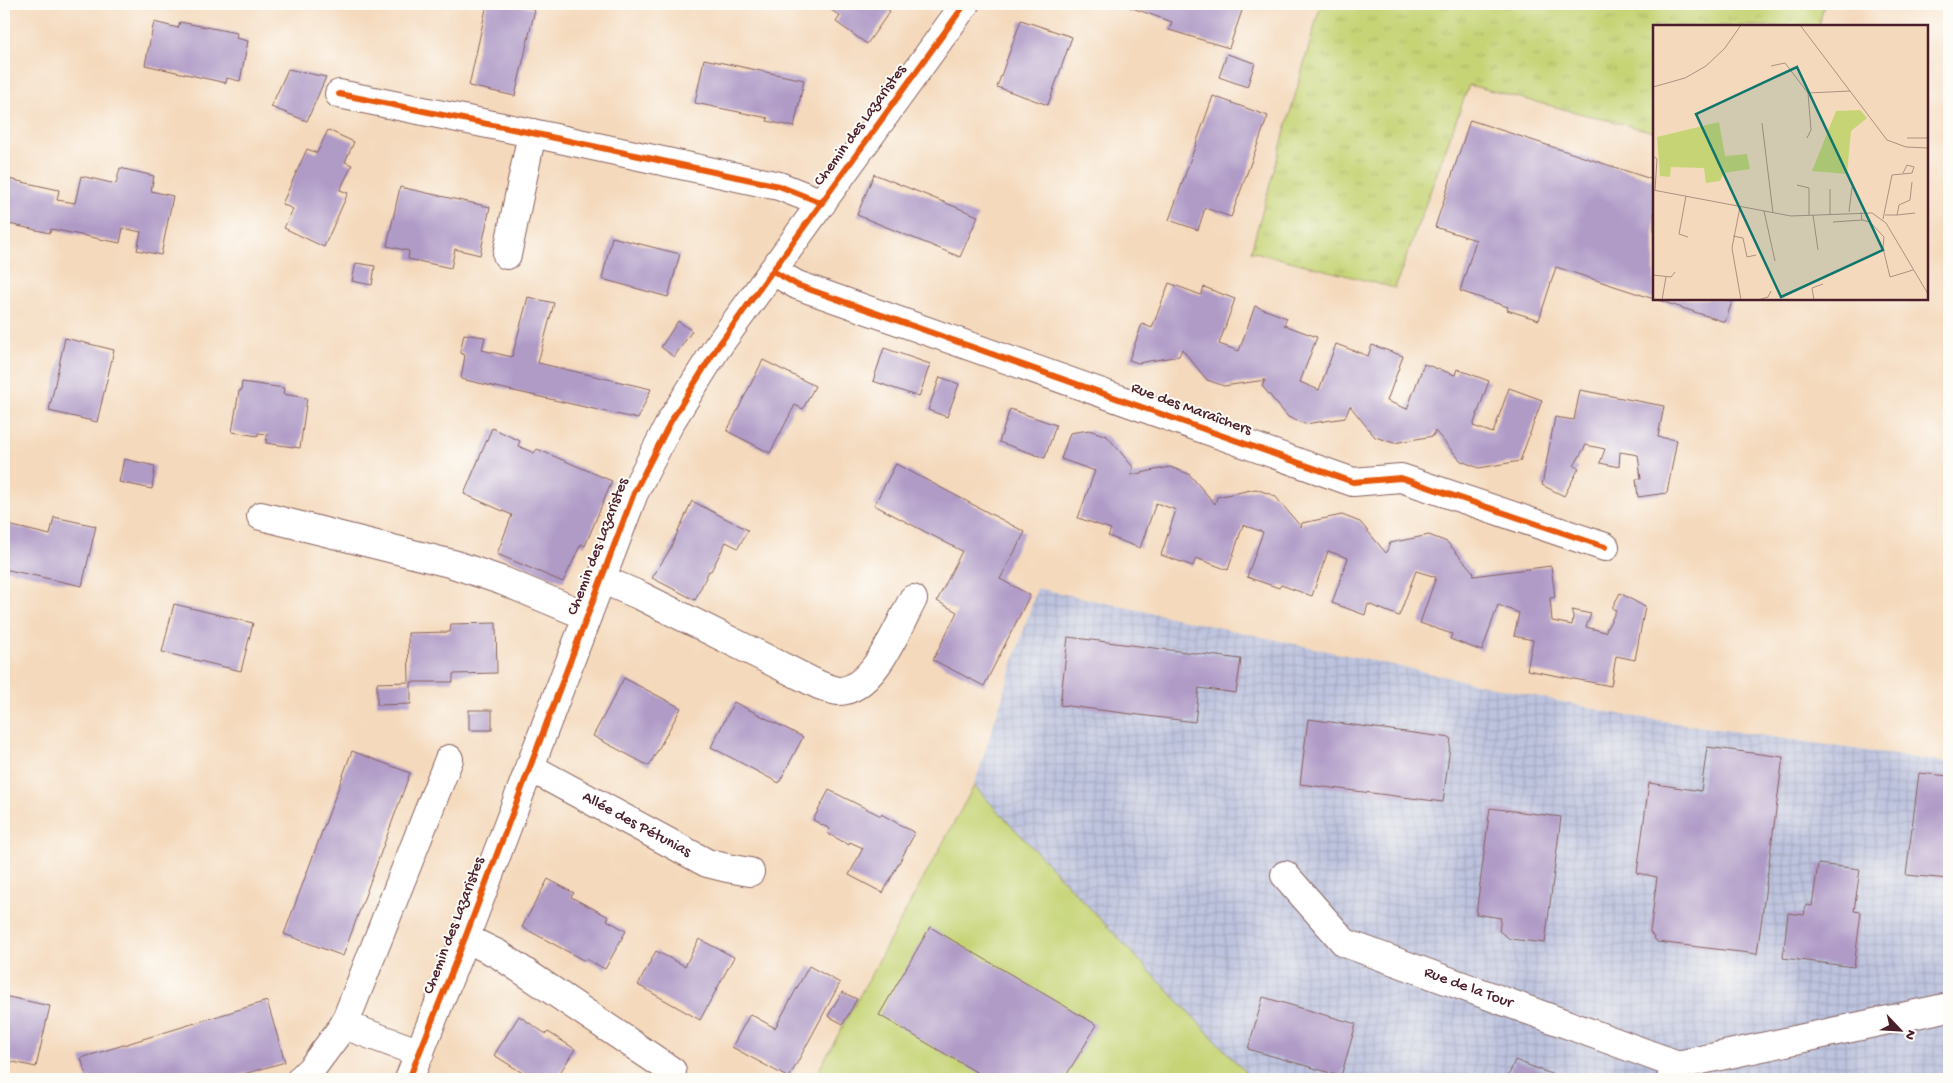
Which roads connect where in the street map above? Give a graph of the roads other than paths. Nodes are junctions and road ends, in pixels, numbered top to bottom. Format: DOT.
graph roads {
  1 [pos="961,5"];
  2 [pos="339,94"];
  3 [pos="532,133"];
  4 [pos="822,203"];
  5 [pos="507,255"];
  6 [pos="773,271"];
  7 [pos="261,516"];
  8 [pos="1605,547"];
  9 [pos="601,579"];
  10 [pos="913,599"];
  11 [pos="587,616"];
  12 [pos="449,759"];
  13 [pos="529,767"];
  14 [pos="750,872"];
  15 [pos="1285,875"];
  16 [pos="465,938"];
  17 [pos="1949,1007"];
  18 [pos="344,1025"];
  19 [pos="420,1053"];
  20 [pos="672,1071"];
  21 [pos="1675,1072"];
  22 [pos="300,1079"];
  23 [pos="409,1079"];
  1 -- 4 [label="street, Chemin des Lazaristes"];
  2 -- 3 [label="street"];
  3 -- 4 [label="street"];
  3 -- 5 [label="street"];
  4 -- 6 [label="street, Chemin des Lazaristes"];
  6 -- 8 [label="street, Rue des Maraîchers"];
  6 -- 9 [label="street, Chemin des Lazaristes"];
  7 -- 11 [label="street"];
  9 -- 10 [label="street"];
  9 -- 11 [label="street, Chemin des Lazaristes"];
  11 -- 13 [label="street, Chemin des Lazaristes"];
  12 -- 18 [label="street"];
  13 -- 14 [label="street, Allée des Pétunias"];
  13 -- 16 [label="street, Chemin des Lazaristes"];
  15 -- 21 [label="street, Rue de la Tour"];
  16 -- 19 [label="street, Chemin des Lazaristes"];
  16 -- 20 [label="street"];
  17 -- 21 [label="street, Rue de la Tour"];
  18 -- 19 [label="street"];
  18 -- 22 [label="street"];
  19 -- 23 [label="street, Chemin des Lazaristes"];
}
